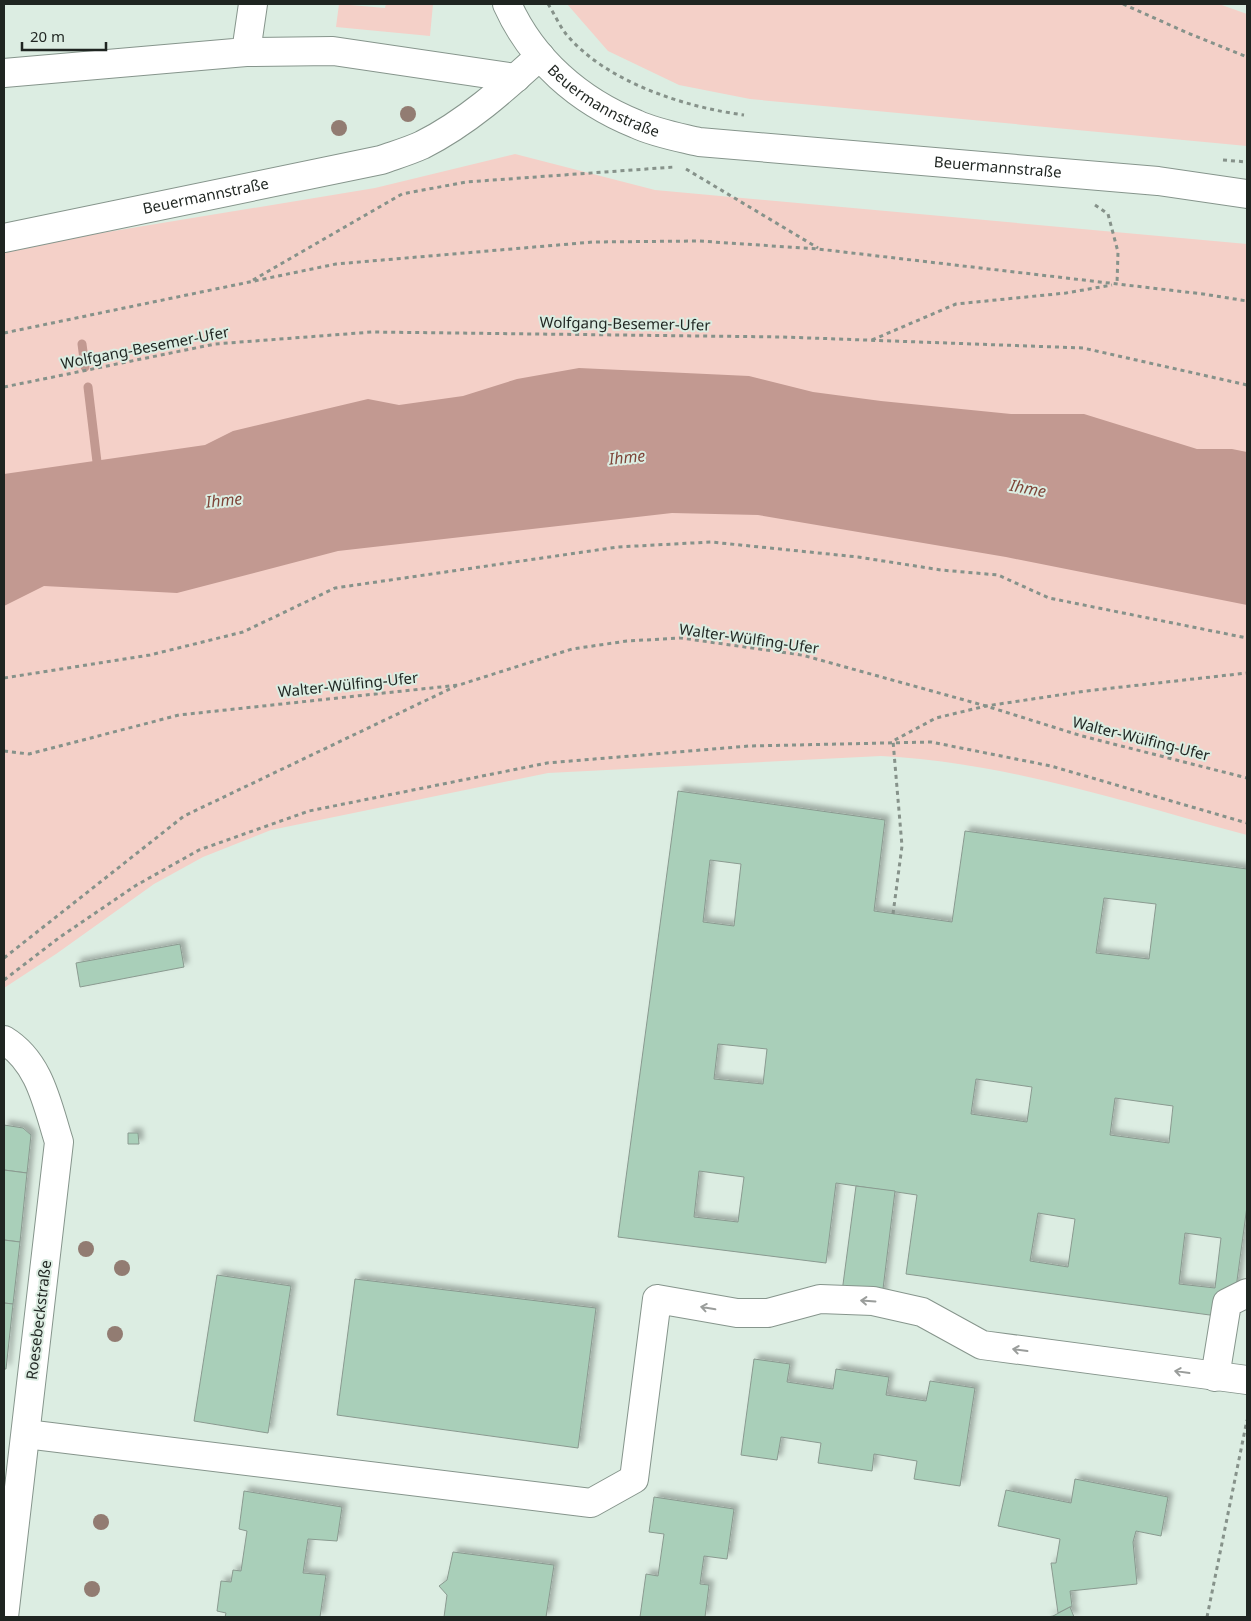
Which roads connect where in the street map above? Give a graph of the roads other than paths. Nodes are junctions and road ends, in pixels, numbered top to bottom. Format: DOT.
graph roads {
  1 [pos="253,4"];
  2 [pos="507,4"];
  3 [pos="246,52"];
  4 [pos="540,56"];
  5 [pos="4,72"];
  6 [pos="516,78"];
  7 [pos="1247,194"];
  8 [pos="4,238"];
  9 [pos="4,1040"];
  10 [pos="1247,1293"];
  11 [pos="1215,1377"];
  12 [pos="1247,1380"];
  13 [pos="26,1434"];
  14 [pos="4,1617"];
  1 -- 3 [label="street"];
  2 -- 4 [label="street"];
  3 -- 5 [label="street"];
  3 -- 6 [label="street"];
  4 -- 6 [label="street, Beuermannstraße"];
  4 -- 7 [label="street, Beuermannstraße"];
  6 -- 8 [label="street, Beuermannstraße"];
  9 -- 13 [label="street, Roesebeckstraße"];
  10 -- 11 [label="street"];
  11 -- 12 [label="street"];
  11 -- 13 [label="street, one-way"];
  13 -- 14 [label="street, Roesebeckstraße"];
}
